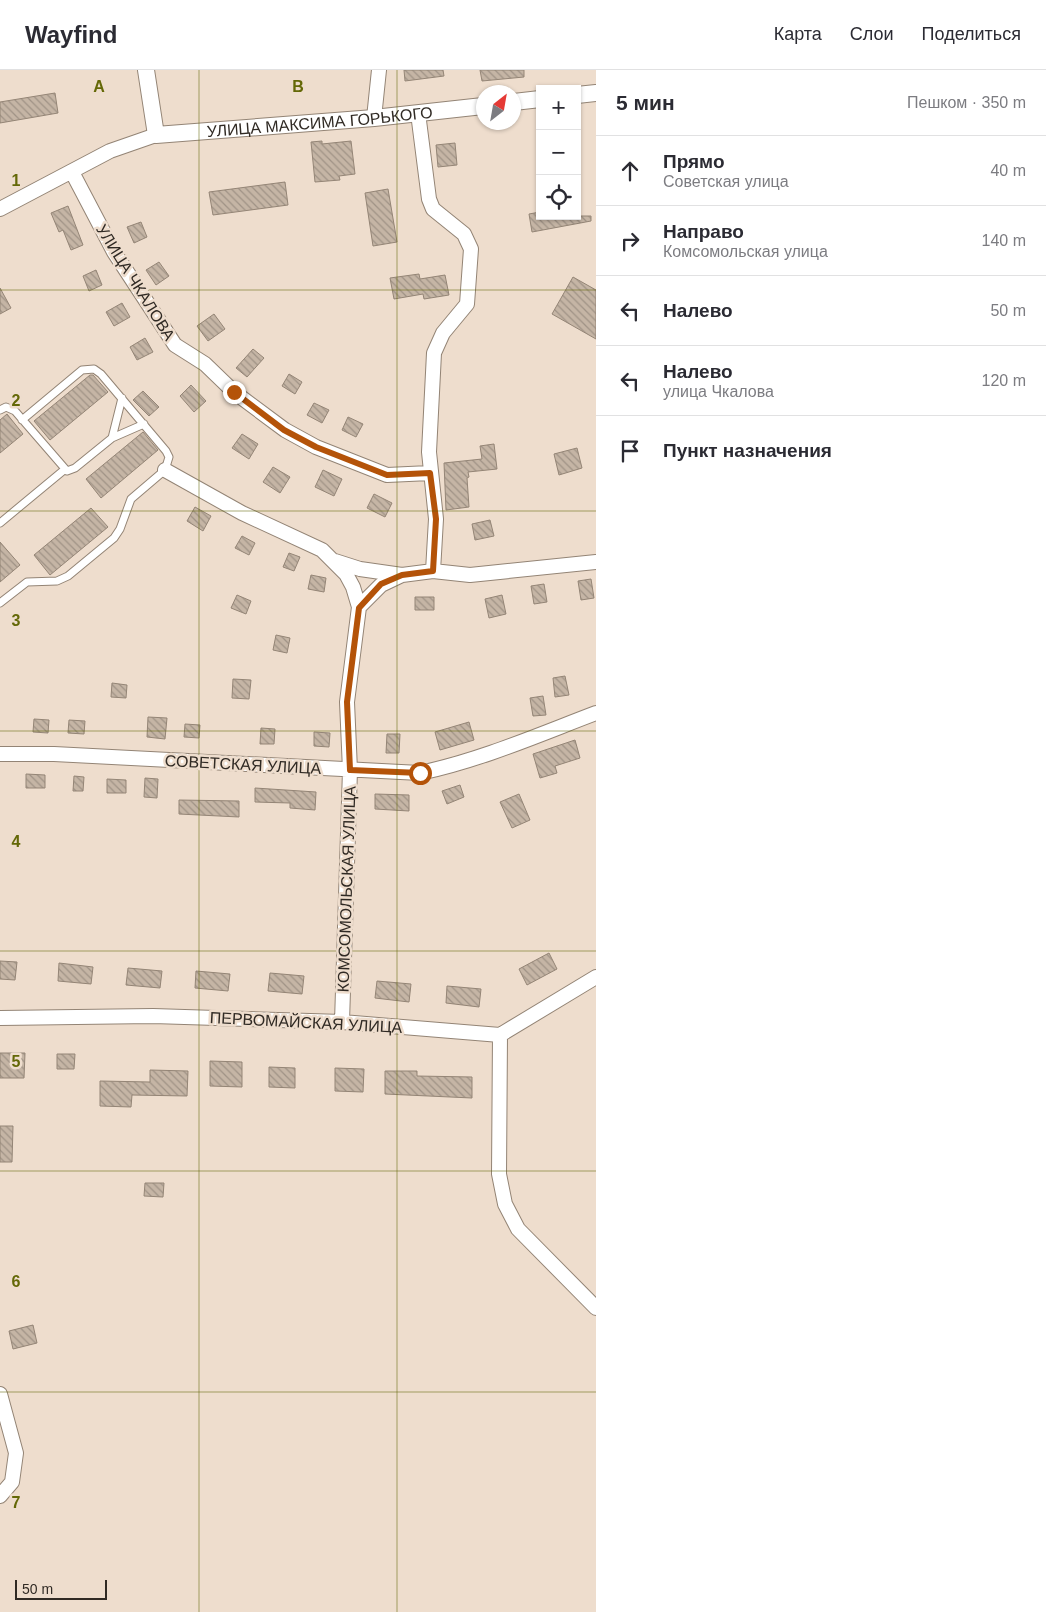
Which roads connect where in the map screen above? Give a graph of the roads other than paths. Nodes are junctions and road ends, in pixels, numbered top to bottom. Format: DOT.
graph roads {
  1 [pos="146,70"];
  2 [pos="379,70"];
  3 [pos="596,93"];
  4 [pos="581,95"];
  5 [pos="536,100"];
  6 [pos="521,101"];
  7 [pos="476,107"];
  8 [pos="418,113"];
  9 [pos="374,118"];
  10 [pos="156,135"];
  11 [pos="72,172"];
  12 [pos="0,209"];
  13 [pos="122,398"];
  14 [pos="0,410"];
  15 [pos="22,420"];
  16 [pos="144,424"];
  17 [pos="112,438"];
  18 [pos="64,470"];
  19 [pos="165,470"];
  20 [pos="430,473"];
  21 [pos="0,522"];
  22 [pos="334,560"];
  23 [pos="596,562"];
  24 [pos="433,571"];
  25 [pos="402,575"];
  26 [pos="0,603"];
  27 [pos="359,608"];
  28 [pos="596,713"];
  29 [pos="0,754"];
  30 [pos="350,770"];
  31 [pos="596,977"];
  32 [pos="0,1018"];
  33 [pos="342,1022"];
  34 [pos="500,1035"];
  35 [pos="596,1308"];
  36 [pos="0,1394"];
  37 [pos="0,1496"];
  1 -- 10 [label="street"];
  2 -- 9 [label="street"];
  3 -- 4 [label="street"];
  5 -- 6 [label="street"];
  7 -- 8 [label="street, УЛИЦА МАКСИМА ГОРЬКОГО"];
  8 -- 9 [label="street, УЛИЦА МАКСИМА ГОРЬКОГО"];
  8 -- 20 [label="street"];
  9 -- 10 [label="street, УЛИЦА МАКСИМА ГОРЬКОГО"];
  10 -- 11 [label="street"];
  11 -- 12 [label="street"];
  11 -- 20 [label="street, УЛИЦА ЧКАЛОВА"];
  13 -- 15 [label="lane"];
  13 -- 16 [label="lane"];
  13 -- 17 [label="lane"];
  14 -- 15 [label="lane"];
  15 -- 18 [label="lane"];
  16 -- 17 [label="lane"];
  16 -- 19 [label="lane"];
  17 -- 18 [label="lane"];
  18 -- 21 [label="lane"];
  19 -- 22 [label="street, КОМСОМОЛЬСКАЯ УЛИЦА"];
  19 -- 26 [label="lane"];
  20 -- 24 [label="street"];
  22 -- 25 [label="street, КОМСОМОЛЬСКАЯ УЛИЦА"];
  22 -- 27 [label="street, КОМСОМОЛЬСКАЯ УЛИЦА"];
  23 -- 24 [label="street, КОМСОМОЛЬСКАЯ УЛИЦА"];
  24 -- 25 [label="street, КОМСОМОЛЬСКАЯ УЛИЦА"];
  25 -- 27 [label="street, КОМСОМОЛЬСКАЯ УЛИЦА"];
  27 -- 30 [label="street, КОМСОМОЛЬСКАЯ УЛИЦА"];
  28 -- 30 [label="street, СОВЕТСКАЯ УЛИЦА"];
  29 -- 30 [label="street, СОВЕТСКАЯ УЛИЦА"];
  30 -- 33 [label="street, КОМСОМОЛЬСКАЯ УЛИЦА"];
  31 -- 34 [label="street"];
  32 -- 33 [label="street, ПЕРВОМАЙСКАЯ УЛИЦА"];
  33 -- 34 [label="street, ПЕРВОМАЙСКАЯ УЛИЦА"];
  34 -- 35 [label="street"];
  36 -- 37 [label="street"];
}
